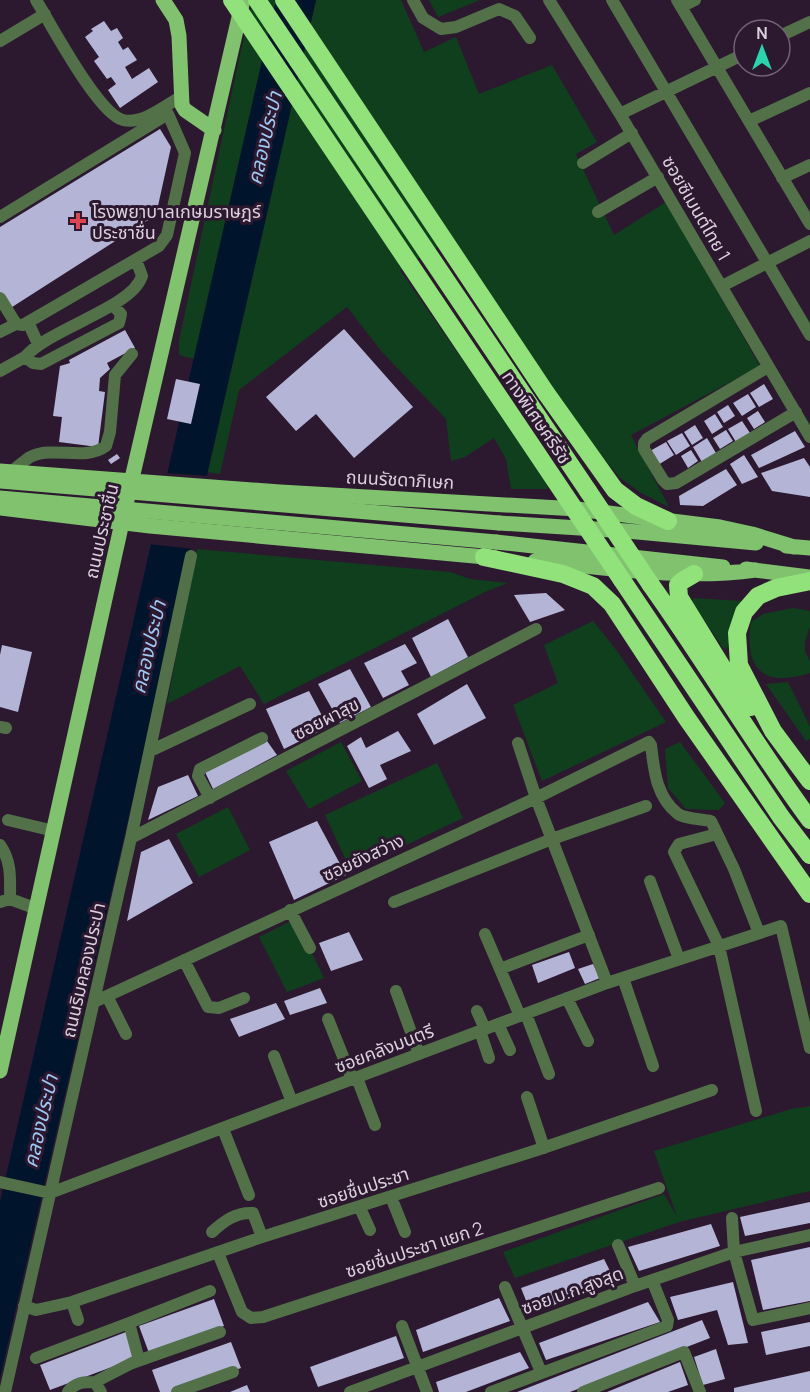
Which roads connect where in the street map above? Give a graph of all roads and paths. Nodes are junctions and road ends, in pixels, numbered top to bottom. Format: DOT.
graph roads {
  1 [pos="36,0"];
  2 [pos="163,0"];
  3 [pos="232,0"];
  4 [pos="243,0"];
  5 [pos="257,0"];
  6 [pos="284,0"];
  7 [pos="413,0"];
  8 [pos="549,0"];
  9 [pos="612,0"];
  10 [pos="695,0"];
  11 [pos="679,3"];
  12 [pos="45,14"];
  13 [pos="810,22"];
  14 [pos="792,30"];
  15 [pos="530,38"];
  16 [pos="0,41"];
  17 [pos="732,60"];
  18 [pos="717,67"];
  19 [pos="667,91"];
  20 [pos="810,93"];
  21 [pos="182,96"];
  22 [pos="620,114"];
  23 [pos="749,121"];
  24 [pos="214,129"];
  25 [pos="632,133"];
  26 [pos="583,163"];
  27 [pos="810,165"];
  28 [pos="657,177"];
  29 [pos="782,178"];
  30 [pos="598,212"];
  31 [pos="0,217"];
  32 [pos="170,222"];
  33 [pos="810,224"];
  34 [pos="191,226"];
  35 [pos="810,241"];
  36 [pos="162,242"];
  37 [pos="186,249"];
  38 [pos="134,261"];
  39 [pos="768,263"];
  40 [pos="722,286"];
  41 [pos="0,298"];
  42 [pos="113,305"];
  43 [pos="22,323"];
  44 [pos="0,332"];
  45 [pos="810,335"];
  46 [pos="38,344"];
  47 [pos="132,354"];
  48 [pos="25,357"];
  49 [pos="768,367"];
  50 [pos="0,371"];
  51 [pos="796,412"];
  52 [pos="810,437"];
  53 [pos="4,475"];
  54 [pos="132,482"];
  55 [pos="280,492"];
  56 [pos="0,498"];
  57 [pos="0,508"];
  58 [pos="668,521"];
  59 [pos="122,522"];
  60 [pos="282,538"];
  61 [pos="794,547"];
  62 [pos="810,548"];
  63 [pos="191,556"];
  64 [pos="484,557"];
  65 [pos="756,570"];
  66 [pos="694,574"];
  67 [pos="810,577"];
  68 [pos="810,581"];
  69 [pos="536,630"];
  70 [pos="250,704"];
  71 [pos="773,731"];
  72 [pos="262,738"];
  73 [pos="518,743"];
  74 [pos="150,751"];
  75 [pos="810,781"];
  76 [pos="210,798"];
  77 [pos="536,798"];
  78 [pos="646,806"];
  79 [pos="8,820"];
  80 [pos="810,820"];
  81 [pos="54,831"];
  82 [pos="717,834"];
  83 [pos="131,838"];
  84 [pos="552,839"];
  85 [pos="0,845"];
  86 [pos="810,855"];
  87 [pos="650,881"];
  88 [pos="810,894"];
  89 [pos="5,901"];
  90 [pos="394,902"];
  91 [pos="37,909"];
  92 [pos="290,910"];
  93 [pos="485,933"];
  94 [pos="759,933"];
  95 [pos="589,935"];
  96 [pos="719,946"];
  97 [pos="310,948"];
  98 [pos="679,959"];
  99 [pos="184,960"];
  100 [pos="500,969"];
  101 [pos="623,978"];
  102 [pos="607,983"];
  103 [pos="396,991"];
  104 [pos="107,996"];
  105 [pos="244,998"];
  106 [pos="567,998"];
  107 [pos="94,1002"];
  108 [pos="477,1011"];
  109 [pos="523,1015"];
  110 [pos="328,1019"];
  111 [pos="498,1024"];
  112 [pos="482,1030"];
  113 [pos="126,1034"];
  114 [pos="588,1041"];
  115 [pos="810,1048"];
  116 [pos="510,1050"];
  117 [pos="419,1054"];
  118 [pos="274,1056"];
  119 [pos="489,1058"];
  120 [pos="653,1066"];
  121 [pos="0,1071"];
  122 [pos="549,1074"];
  123 [pos="355,1079"];
  124 [pos="712,1090"];
  125 [pos="527,1097"];
  126 [pos="292,1102"];
  127 [pos="756,1111"];
  128 [pos="375,1125"];
  129 [pos="223,1128"];
  130 [pos="544,1148"];
  131 [pos="0,1182"];
  132 [pos="659,1188"];
  133 [pos="47,1193"];
  134 [pos="249,1195"];
  135 [pos="391,1197"];
  136 [pos="360,1208"];
  137 [pos="732,1218"];
  138 [pos="370,1230"];
  139 [pos="212,1232"];
  140 [pos="405,1232"];
  141 [pos="810,1235"];
  142 [pos="262,1237"];
  143 [pos="618,1245"];
  144 [pos="734,1252"];
  145 [pos="218,1253"];
  146 [pos="652,1280"];
  147 [pos="635,1286"];
  148 [pos="505,1287"];
  149 [pos="210,1291"];
  150 [pos="72,1302"];
  151 [pos="24,1306"];
  152 [pos="810,1308"];
  153 [pos="78,1320"];
  154 [pos="129,1323"];
  155 [pos="402,1326"];
  156 [pos="522,1328"];
  157 [pos="220,1332"];
  158 [pos="36,1358"];
  159 [pos="140,1360"];
  160 [pos="418,1367"];
  161 [pos="233,1372"];
  162 [pos="541,1372"];
  163 [pos="98,1387"];
  164 [pos="5,1392"];
  165 [pos="68,1392"];
  166 [pos="177,1392"];
  167 [pos="350,1392"];
  168 [pos="427,1392"];
  169 [pos="491,1392"];
  170 [pos="583,1392"];
  171 [pos="700,1392"];
  1 -- 12 [label="street"];
  2 -- 21 [label="main road"];
  3 -- 86 [label="highway, ทางพิเศษศรีรัช, bridge"];
  4 -- 24 [label="main road, ถนนประชาชื่น"];
  5 -- 80 [label="highway, ทางพิเศษศรีรัช, bridge"];
  6 -- 58 [label="highway"];
  7 -- 15 [label="street"];
  8 -- 22 [label="street, ซอยซีเมนต์ไทย 1"];
  9 -- 19 [label="street"];
  10 -- 11 [label="street"];
  11 -- 18 [label="street"];
  12 -- 16 [label="street"];
  12 -- 21 [label="street"];
  13 -- 14 [label="street"];
  17 -- 18 [label="street"];
  18 -- 19 [label="street"];
  18 -- 23 [label="street"];
  19 -- 22 [label="street"];
  19 -- 39 [label="street"];
  20 -- 23 [label="street"];
  21 -- 24 [label="main road"];
  22 -- 25 [label="street, ซอยซีเมนต์ไทย 1"];
  23 -- 29 [label="street"];
  24 -- 34 [label="main road, ถนนประชาชื่น"];
  25 -- 26 [label="street"];
  25 -- 28 [label="street, ซอยซีเมนต์ไทย 1"];
  27 -- 29 [label="street"];
  28 -- 30 [label="street"];
  28 -- 40 [label="street, ซอยซีเมนต์ไทย 1"];
  29 -- 33 [label="street"];
  31 -- 32 [label="street"];
  32 -- 34 [label="street"];
  32 -- 36 [label="street"];
  34 -- 37 [label="main road, ถนนประชาชื่น"];
  35 -- 39 [label="street"];
  36 -- 37 [label="street"];
  36 -- 38 [label="street"];
  37 -- 54 [label="main road, ถนนประชาชื่น"];
  38 -- 42 [label="street"];
  38 -- 43 [label="street"];
  39 -- 40 [label="street"];
  39 -- 45 [label="street"];
  40 -- 49 [label="street, ซอยซีเมนต์ไทย 1"];
  41 -- 43 [label="street"];
  42 -- 46 [label="street"];
  42 -- 48 [label="street"];
  43 -- 44 [label="street"];
  43 -- 46 [label="street"];
  46 -- 48 [label="street"];
  47 -- 53 [label="street"];
  48 -- 50 [label="street"];
  49 -- 51 [label="street, ซอยซีเมนต์ไทย 1"];
  49 -- 51 [label="street"];
  51 -- 52 [label="street, ซอยซีเมนต์ไทย 1"];
  53 -- 54 [label="main road, ถนนรัชดาภิเษก"];
  53 -- 61 [label="main road, ถนนรัชดาภิเษก, bridge"];
  54 -- 55 [label="main road, ถนนรัชดาภิเษก"];
  54 -- 59 [label="main road, ถนนประชาชื่น"];
  55 -- 58 [label="main road, ถนนรัชดาภิเษก"];
  55 -- 60 [label="main road"];
  56 -- 65 [label="main road, bridge"];
  57 -- 59 [label="main road"];
  58 -- 61 [label="main road, ถนนรัชดาภิเษก"];
  59 -- 60 [label="main road"];
  59 -- 81 [label="main road, ถนนประชาชื่น"];
  60 -- 64 [label="main road"];
  61 -- 62 [label="main road, ถนนรัชดาภิเษก"];
  63 -- 74 [label="street, ถนนริมคลองประปา"];
  64 -- 66 [label="main road"];
  64 -- 88 [label="highway"];
  65 -- 66 [label="main road"];
  65 -- 67 [label="main road"];
  66 -- 71 [label="highway"];
  68 -- 71 [label="highway"];
  69 -- 76 [label="street, ซอยผาสุข"];
  70 -- 74 [label="street"];
  71 -- 75 [label="highway"];
  72 -- 76 [label="street"];
  73 -- 77 [label="street"];
  74 -- 83 [label="street, ถนนริมคลองประปา"];
  76 -- 83 [label="street, ซอยผาสุข"];
  77 -- 82 [label="street, ซอยยังสว่าง"];
  77 -- 84 [label="street"];
  77 -- 92 [label="street, ซอยยังสว่าง"];
  78 -- 84 [label="street"];
  79 -- 81 [label="street"];
  81 -- 91 [label="main road, ถนนประชาชื่น"];
  82 -- 94 [label="street"];
  82 -- 96 [label="street"];
  83 -- 107 [label="street, ถนนริมคลองประปา"];
  84 -- 90 [label="street"];
  84 -- 95 [label="street"];
  85 -- 89 [label="street"];
  87 -- 98 [label="street"];
  89 -- 91 [label="street"];
  91 -- 121 [label="main road, ถนนประชาชื่น"];
  92 -- 97 [label="street"];
  92 -- 99 [label="street, ซอยยังสว่าง"];
  93 -- 100 [label="street"];
  94 -- 96 [label="street, ซอยคลังมนตรี"];
  94 -- 115 [label="street, ซอยคลังมนตรี"];
  95 -- 100 [label="street"];
  95 -- 102 [label="street"];
  96 -- 98 [label="street, ซอยคลังมนตรี"];
  96 -- 127 [label="street"];
  98 -- 101 [label="street, ซอยคลังมนตรี"];
  99 -- 104 [label="street, ซอยยังสว่าง"];
  99 -- 105 [label="street"];
  100 -- 109 [label="street"];
  101 -- 102 [label="street, ซอยคลังมนตรี"];
  101 -- 120 [label="street"];
  102 -- 106 [label="street, ซอยคลังมนตรี"];
  103 -- 117 [label="street"];
  104 -- 107 [label="street, ซอยยังสว่าง"];
  104 -- 113 [label="street"];
  106 -- 109 [label="street, ซอยคลังมนตรี"];
  106 -- 114 [label="street"];
  107 -- 133 [label="street, ถนนริมคลองประปา"];
  108 -- 112 [label="street"];
  109 -- 111 [label="street, ซอยคลังมนตรี"];
  109 -- 122 [label="street"];
  110 -- 123 [label="street"];
  111 -- 112 [label="street, ซอยคลังมนตรี"];
  111 -- 116 [label="street"];
  112 -- 117 [label="street, ซอยคลังมนตรี"];
  112 -- 119 [label="street"];
  117 -- 123 [label="street, ซอยคลังมนตรี"];
  118 -- 126 [label="street"];
  123 -- 126 [label="street, ซอยคลังมนตรี"];
  123 -- 128 [label="street"];
  124 -- 130 [label="street, ซอยชื่นประชา"];
  125 -- 130 [label="street"];
  126 -- 129 [label="street, ซอยคลังมนตรี"];
  129 -- 133 [label="street, ซอยคลังมนตรี"];
  129 -- 134 [label="street"];
  130 -- 135 [label="street, ซอยชื่นประชา"];
  131 -- 133 [label="street"];
  132 -- 145 [label="street, ซอยชื่นประชา แยก 2"];
  133 -- 151 [label="street, ถนนริมคลองประปา"];
  135 -- 136 [label="street, ซอยชื่นประชา"];
  135 -- 140 [label="street"];
  136 -- 138 [label="street"];
  136 -- 142 [label="street, ซอยชื่นประชา"];
  137 -- 144 [label="street"];
  139 -- 142 [label="street"];
  141 -- 144 [label="street, ซอย บ.ก.สูงสุด"];
  142 -- 145 [label="street, ซอยชื่นประชา"];
  143 -- 147 [label="street"];
  144 -- 146 [label="street, ซอย บ.ก.สูงสุด"];
  144 -- 152 [label="street"];
  145 -- 150 [label="street, ซอยชื่นประชา"];
  146 -- 147 [label="street, ซอย บ.ก.สูงสุด"];
  146 -- 162 [label="street"];
  147 -- 156 [label="street, ซอย บ.ก.สูงสุด"];
  148 -- 156 [label="street"];
  149 -- 154 [label="street"];
  150 -- 151 [label="street, ซอยชื่นประชา"];
  150 -- 153 [label="street"];
  151 -- 164 [label="street, ถนนริมคลองประปา"];
  154 -- 158 [label="street"];
  154 -- 159 [label="street"];
  155 -- 160 [label="street"];
  156 -- 160 [label="street, ซอย บ.ก.สูงสุด"];
  156 -- 162 [label="street"];
  157 -- 159 [label="street"];
  159 -- 163 [label="street"];
  160 -- 167 [label="street, ซอย บ.ก.สูงสุด"];
  160 -- 168 [label="street"];
  161 -- 166 [label="street"];
  162 -- 169 [label="street"];
  163 -- 165 [label="street"];
  170 -- 171 [label="street"];
}
